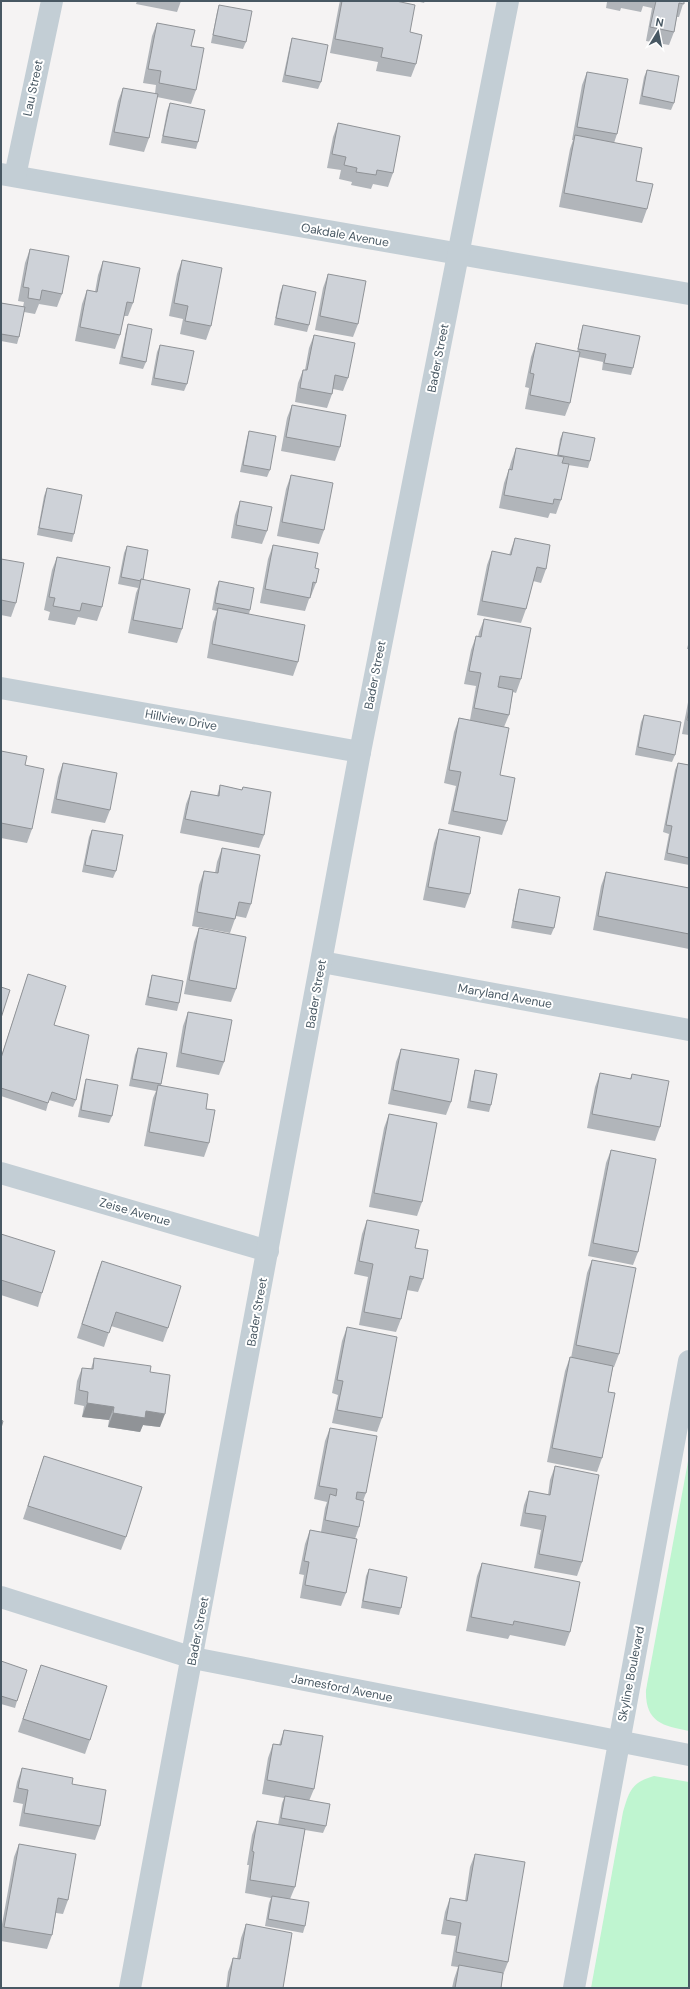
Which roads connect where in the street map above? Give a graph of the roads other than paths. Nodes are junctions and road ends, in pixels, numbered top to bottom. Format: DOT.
graph roads {
  1 [pos="52,1"];
  2 [pos="508,1"];
  3 [pos="8,175"];
  4 [pos="458,255"];
  5 [pos="689,294"];
  6 [pos="1,688"];
  7 [pos="360,752"];
  8 [pos="322,962"];
  9 [pos="689,1030"];
  10 [pos="1,1173"];
  11 [pos="268,1251"];
  12 [pos="689,1360"];
  13 [pos="1,1597"];
  14 [pos="193,1658"];
  15 [pos="618,1741"];
  16 [pos="689,1755"];
  17 [pos="130,1988"];
  18 [pos="574,1988"];
  1 -- 3 [label="street, Lau Street"];
  2 -- 4 [label="street, Bader Street"];
  3 -- 4 [label="street, Oakdale Avenue"];
  4 -- 5 [label="street, Oakdale Avenue"];
  4 -- 7 [label="street, Bader Street"];
  6 -- 7 [label="street, Hillview Drive"];
  7 -- 8 [label="street, Bader Street"];
  8 -- 9 [label="street, Maryland Avenue"];
  8 -- 11 [label="street, Bader Street"];
  10 -- 11 [label="street, Zeise Avenue"];
  11 -- 14 [label="street, Bader Street"];
  12 -- 15 [label="street, Skyline Boulevard"];
  13 -- 14 [label="street, Jamesford Avenue"];
  14 -- 15 [label="street, Jamesford Avenue"];
  14 -- 17 [label="street, Bader Street"];
  15 -- 16 [label="street, Jamesford Avenue"];
  15 -- 18 [label="street, Skyline Boulevard"];
}
